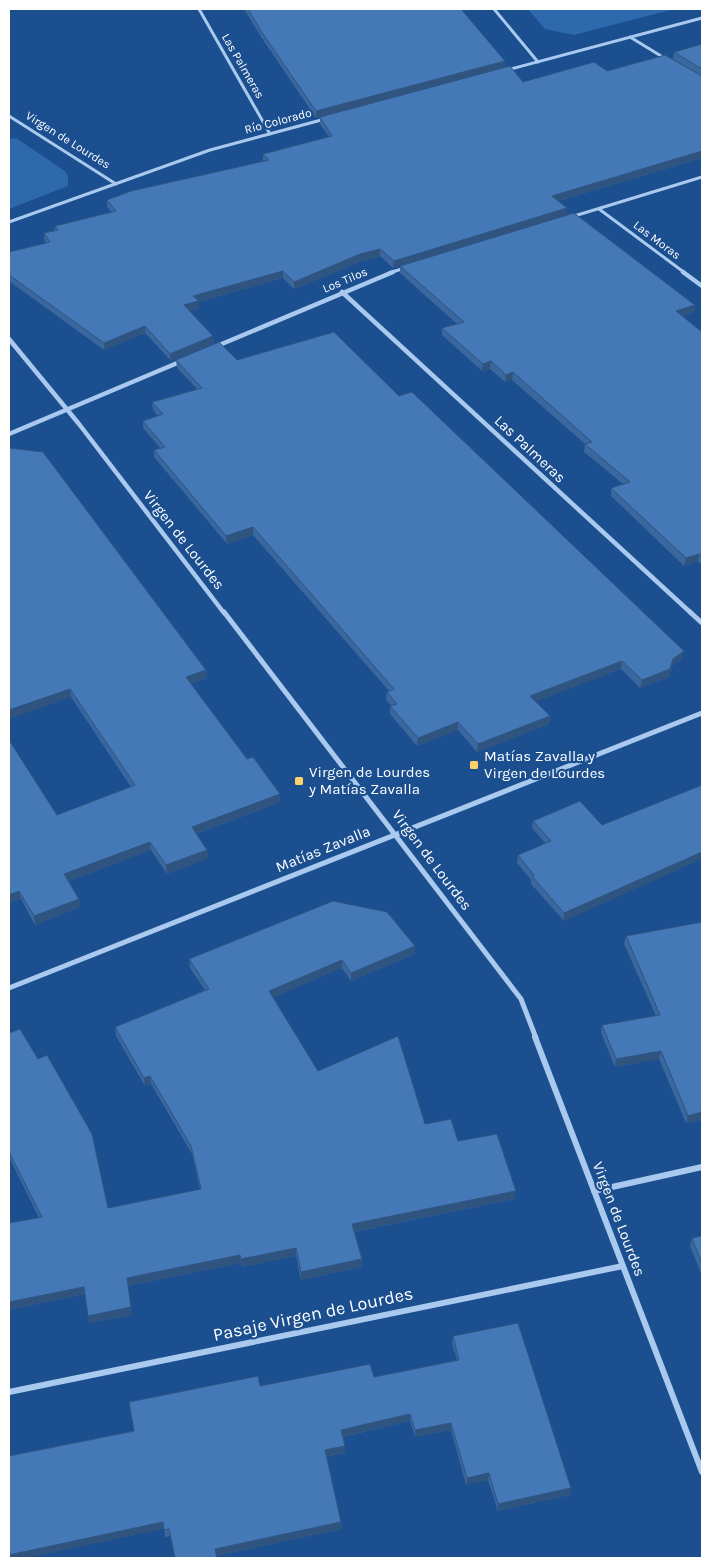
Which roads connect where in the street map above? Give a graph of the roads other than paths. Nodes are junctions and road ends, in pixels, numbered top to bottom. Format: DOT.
graph roads {
  1 [pos="199,9"];
  2 [pos="494,9"];
  3 [pos="702,18"];
  4 [pos="630,38"];
  5 [pos="538,62"];
  6 [pos="672,62"];
  7 [pos="500,72"];
  8 [pos="9,116"];
  9 [pos="327,118"];
  10 [pos="270,134"];
  11 [pos="702,177"];
  12 [pos="116,184"];
  13 [pos="599,209"];
  14 [pos="570,218"];
  15 [pos="9,222"];
  16 [pos="408,267"];
  17 [pos="702,286"];
  18 [pos="342,292"];
  19 [pos="9,339"];
  20 [pos="208,350"];
  21 [pos="190,358"];
  22 [pos="68,410"];
  23 [pos="9,434"];
  24 [pos="702,623"];
  25 [pos="702,714"];
  26 [pos="396,833"];
  27 [pos="9,988"];
  28 [pos="702,1168"];
  29 [pos="594,1191"];
  30 [pos="623,1266"];
  31 [pos="9,1392"];
  32 [pos="702,1472"];
  1 -- 10 [label="street, Las Palmeras"];
  2 -- 5 [label="street"];
  3 -- 4 [label="street"];
  4 -- 5 [label="street"];
  4 -- 6 [label="street"];
  5 -- 7 [label="street"];
  8 -- 12 [label="street, Virgen de Lourdes"];
  9 -- 10 [label="street, Río Colorado"];
  10 -- 12 [label="street, Río Colorado"];
  11 -- 13 [label="street"];
  12 -- 15 [label="street, Río Colorado"];
  13 -- 14 [label="street"];
  13 -- 17 [label="street, Las Moras"];
  16 -- 18 [label="street, Los Tilos"];
  18 -- 20 [label="street, Los Tilos"];
  18 -- 24 [label="street, Las Palmeras"];
  19 -- 22 [label="street, Virgen de Lourdes"];
  21 -- 22 [label="street"];
  22 -- 23 [label="street"];
  22 -- 26 [label="street, Virgen de Lourdes"];
  25 -- 26 [label="street, Matías Zavalla"];
  26 -- 27 [label="street, Matías Zavalla"];
  26 -- 29 [label="street, Virgen de Lourdes"];
  28 -- 29 [label="street"];
  29 -- 30 [label="street, Virgen de Lourdes"];
  30 -- 31 [label="street, Pasaje Virgen de Lourdes"];
  30 -- 32 [label="street, Virgen de Lourdes"];
}
